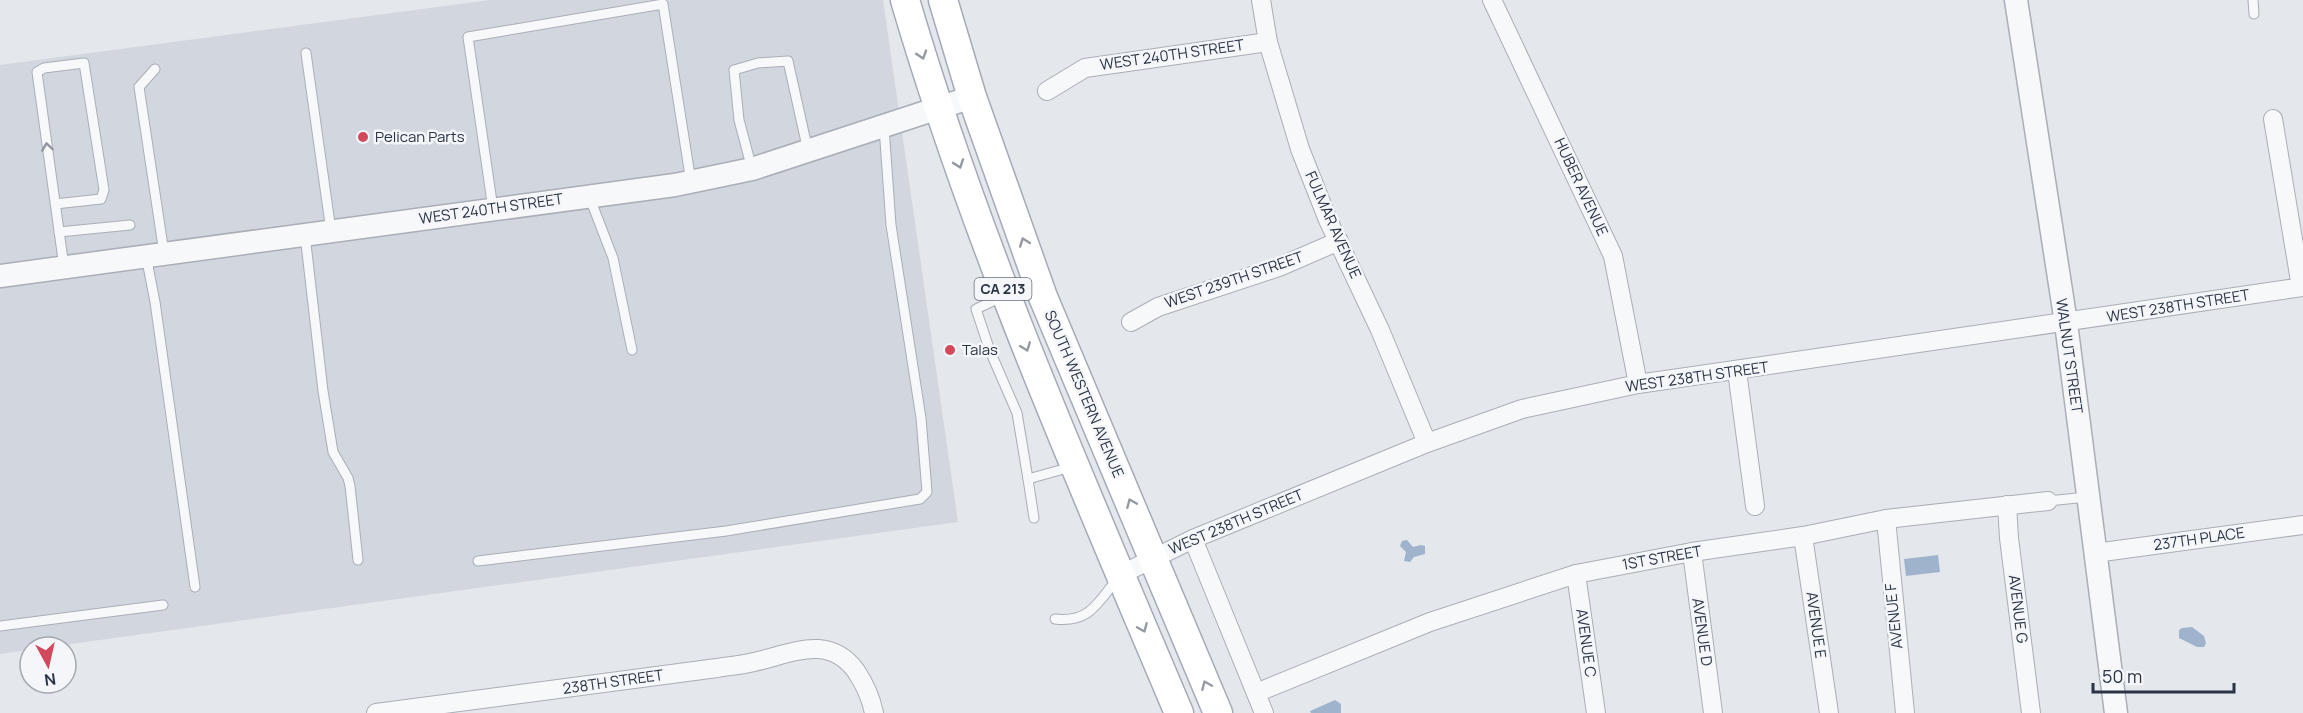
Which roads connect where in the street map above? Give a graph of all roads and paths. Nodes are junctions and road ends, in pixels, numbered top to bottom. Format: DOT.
graph roads {
  1 [pos="905,0"];
  2 [pos="944,0"];
  3 [pos="1261,0"];
  4 [pos="1492,0"];
  5 [pos="2016,0"];
  6 [pos="2253,0"];
  7 [pos="2253,14"];
  8 [pos="1268,42"];
  9 [pos="306,53"];
  10 [pos="155,69"];
  11 [pos="1047,91"];
  12 [pos="972,98"];
  13 [pos="940,109"];
  14 [pos="2273,119"];
  15 [pos="884,126"];
  16 [pos="808,151"];
  17 [pos="752,170"];
  18 [pos="691,182"];
  19 [pos="589,196"];
  20 [pos="55,204"];
  21 [pos="493,209"];
  22 [pos="130,225"];
  23 [pos="331,231"];
  24 [pos="59,232"];
  25 [pos="305,235"];
  26 [pos="1339,241"];
  27 [pos="155,255"];
  28 [pos="64,267"];
  29 [pos="0,276"];
  30 [pos="2302,287"];
  31 [pos="1006,295"];
  32 [pos="1131,322"];
  33 [pos="2066,323"];
  34 [pos="632,351"];
  35 [pos="1737,371"];
  36 [pos="1638,384"];
  37 [pos="1427,443"];
  38 [pos="1076,465"];
  39 [pos="1029,479"];
  40 [pos="2088,496"];
  41 [pos="2048,501"];
  42 [pos="2007,505"];
  43 [pos="1755,506"];
  44 [pos="1034,518"];
  45 [pos="1886,519"];
  46 [pos="2303,525"];
  47 [pos="1803,536"];
  48 [pos="1193,539"];
  49 [pos="1692,552"];
  50 [pos="2095,553"];
  51 [pos="1154,557"];
  52 [pos="358,560"];
  53 [pos="478,561"];
  54 [pos="1120,574"];
  55 [pos="1576,574"];
  56 [pos="195,587"];
  57 [pos="163,605"];
  58 [pos="1054,619"];
  59 [pos="0,626"];
  60 [pos="1256,693"];
  61 [pos="376,713"];
  62 [pos="874,713"];
  63 [pos="1179,713"];
  64 [pos="1218,713"];
  65 [pos="1264,713"];
  66 [pos="1596,713"];
  67 [pos="1713,713"];
  68 [pos="1829,713"];
  69 [pos="1905,713"];
  70 [pos="2031,713"];
  71 [pos="2116,713"];
  1 -- 13 [label="main road, CA 213, one-way"];
  2 -- 12 [label="main road, SOUTH WESTERN AVENUE / CA 213"];
  3 -- 8 [label="street, FULMAR AVENUE"];
  4 -- 36 [label="street, HUBER AVENUE"];
  5 -- 33 [label="street, WALNUT STREET"];
  6 -- 7 [label="lane"];
  8 -- 11 [label="street, WEST 240TH STREET"];
  8 -- 26 [label="street, FULMAR AVENUE"];
  9 -- 23 [label="lane"];
  10 -- 27 [label="lane"];
  12 -- 13 [label="street, WEST 240TH STREET"];
  51 -- 12 [label="main road, SOUTH WESTERN AVENUE / CA 213, one-way"];
  13 -- 15 [label="street, WEST 240TH STREET"];
  13 -- 31 [label="main road, CA 213, one-way"];
  14 -- 30 [label="street"];
  15 -- 16 [label="street, WEST 240TH STREET"];
  15 -- 53 [label="lane"];
  16 -- 17 [label="street, WEST 240TH STREET"];
  16 -- 17 [label="lane"];
  17 -- 18 [label="street, WEST 240TH STREET"];
  18 -- 19 [label="street, WEST 240TH STREET"];
  18 -- 21 [label="lane"];
  19 -- 21 [label="street, WEST 240TH STREET"];
  19 -- 34 [label="lane"];
  20 -- 20 [label="lane, one-way"];
  20 -- 24 [label="lane"];
  21 -- 23 [label="street, WEST 240TH STREET"];
  22 -- 24 [label="lane"];
  23 -- 25 [label="street, WEST 240TH STREET"];
  24 -- 28 [label="lane"];
  25 -- 27 [label="street, WEST 240TH STREET"];
  25 -- 52 [label="lane"];
  26 -- 32 [label="street, WEST 239TH STREET"];
  26 -- 37 [label="street, FULMAR AVENUE"];
  27 -- 28 [label="street, WEST 240TH STREET"];
  27 -- 56 [label="lane"];
  28 -- 29 [label="street, WEST 240TH STREET"];
  30 -- 33 [label="street, WEST 238TH STREET"];
  31 -- 38 [label="main road, CA 213, one-way"];
  31 -- 39 [label="lane"];
  33 -- 35 [label="street, WEST 238TH STREET"];
  33 -- 40 [label="street, WALNUT STREET"];
  35 -- 36 [label="street, WEST 238TH STREET"];
  35 -- 43 [label="street"];
  36 -- 37 [label="street, WEST 238TH STREET"];
  37 -- 48 [label="street, WEST 238TH STREET"];
  38 -- 39 [label="lane"];
  38 -- 54 [label="main road, CA 213"];
  39 -- 44 [label="lane"];
  40 -- 41 [label="lane, 1ST STREET"];
  40 -- 50 [label="street, WALNUT STREET"];
  41 -- 42 [label="street, 1ST STREET"];
  42 -- 45 [label="street, 1ST STREET"];
  42 -- 70 [label="street, AVENUE G"];
  45 -- 47 [label="street, 1ST STREET"];
  45 -- 69 [label="street, AVENUE F"];
  46 -- 50 [label="street, 237TH PLACE"];
  47 -- 49 [label="street, 1ST STREET"];
  47 -- 68 [label="street, AVENUE E"];
  48 -- 51 [label="street, WEST 238TH STREET"];
  48 -- 60 [label="street"];
  49 -- 55 [label="street, 1ST STREET"];
  49 -- 67 [label="street, AVENUE D"];
  50 -- 71 [label="street, WALNUT STREET"];
  51 -- 54 [label="street, WEST 238TH STREET"];
  64 -- 51 [label="main road, SOUTH WESTERN AVENUE / CA 213, one-way"];
  54 -- 58 [label="lane"];
  54 -- 63 [label="main road, CA 213, one-way"];
  55 -- 60 [label="street, 1ST STREET"];
  55 -- 66 [label="street, AVENUE C"];
  57 -- 59 [label="lane"];
  60 -- 65 [label="street"];
  61 -- 62 [label="street, 238TH STREET"];
}
